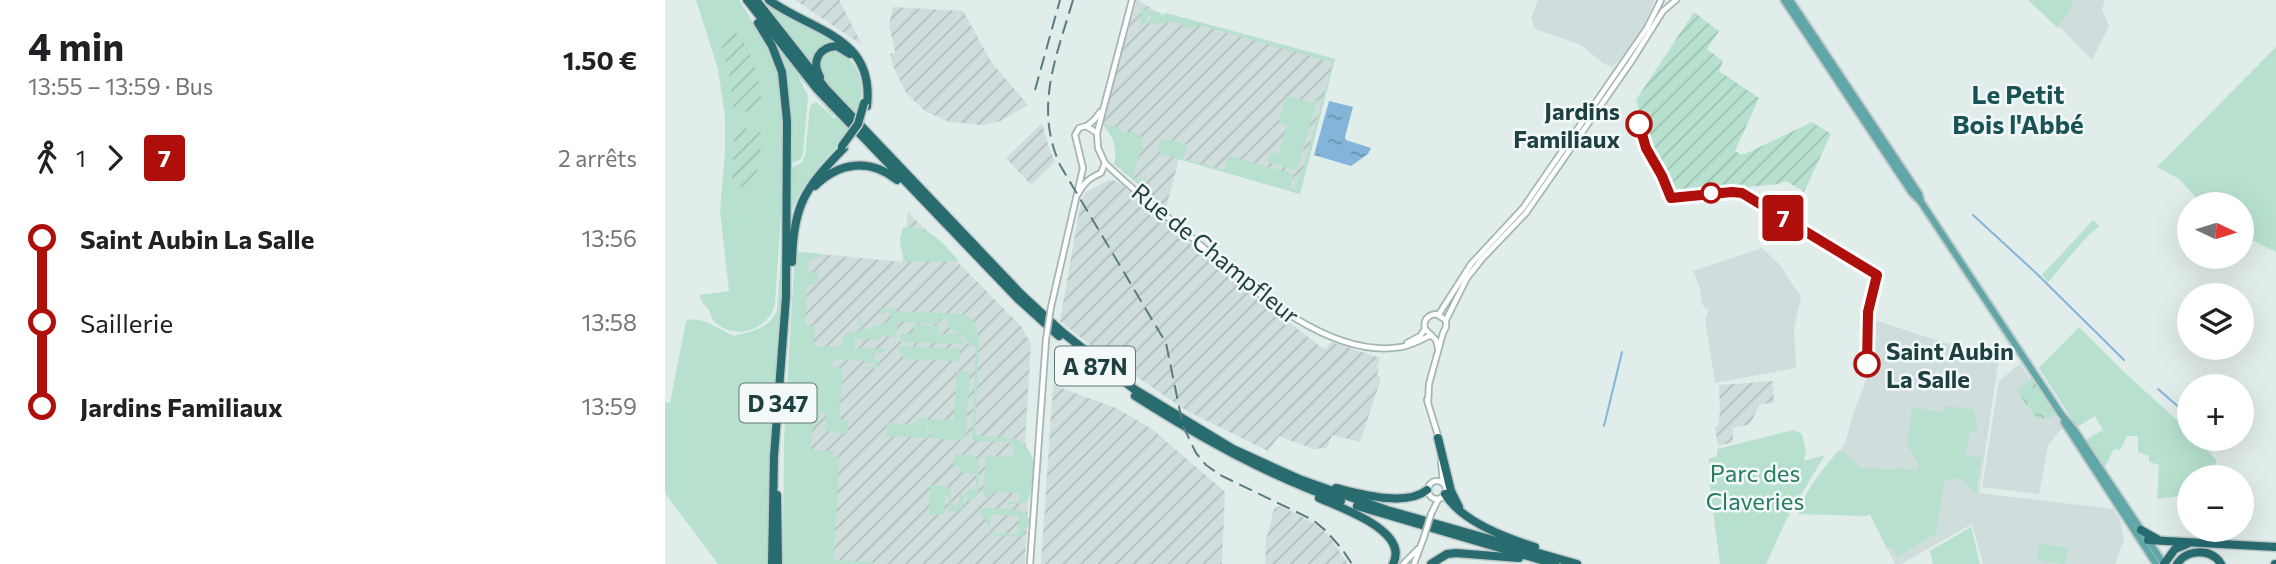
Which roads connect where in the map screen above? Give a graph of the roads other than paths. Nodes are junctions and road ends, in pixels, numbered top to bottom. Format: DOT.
graph roads {
  1 [pos="745,0"];
  2 [pos="756,0"];
  3 [pos="769,0"];
  4 [pos="1132,0"];
  5 [pos="1661,0"];
  6 [pos="1676,0"];
  7 [pos="1784,0"];
  8 [pos="1790,0"];
  9 [pos="1670,6"];
  10 [pos="1803,23"];
  11 [pos="825,89"];
  12 [pos="865,104"];
  13 [pos="1102,108"];
  14 [pos="1086,126"];
  15 [pos="1097,133"];
  16 [pos="1105,163"];
  17 [pos="1083,168"];
  18 [pos="1101,173"];
  19 [pos="1093,175"];
  20 [pos="1120,177"];
  21 [pos="1078,194"];
  22 [pos="925,203"];
  23 [pos="789,253"];
  24 [pos="1439,314"];
  25 [pos="1446,320"];
  26 [pos="1425,329"];
  27 [pos="1443,334"];
  28 [pos="1432,336"];
  29 [pos="1393,347"];
  30 [pos="1428,403"];
  31 [pos="2061,414"];
  32 [pos="1438,438"];
  33 [pos="1441,474"];
  34 [pos="1435,481"];
  35 [pos="1299,483"];
  36 [pos="1443,483"];
  37 [pos="1429,494"];
  38 [pos="1442,497"];
  39 [pos="1431,512"];
  40 [pos="1475,520"];
  41 [pos="2141,530"];
  42 [pos="2148,540"];
  43 [pos="2170,541"];
  44 [pos="2177,541"];
  45 [pos="2192,542"];
  46 [pos="1421,545"];
  47 [pos="2276,547"];
  48 [pos="1031,562"];
  49 [pos="774,564"];
  50 [pos="1393,564"];
  51 [pos="1403,564"];
  52 [pos="1414,564"];
  53 [pos="1431,564"];
  54 [pos="1543,564"];
  55 [pos="1555,564"];
  56 [pos="1577,564"];
  57 [pos="1588,564"];
  58 [pos="2156,564"];
  59 [pos="2164,564"];
  60 [pos="2177,564"];
  61 [pos="2221,564"];
  1 -- 22 [label="highway, A 87N"];
  1 -- 23 [label="highway"];
  2 -- 11 [label="highway, A 87N"];
  3 -- 12 [label="highway"];
  4 -- 13 [label="street"];
  5 -- 9 [label="street"];
  5 -- 24 [label="street"];
  6 -- 9 [label="street"];
  7 -- 10 [label="main road"];
  8 -- 10 [label="main road"];
  9 -- 25 [label="street"];
  10 -- 31 [label="main road"];
  11 -- 12 [label="highway"];
  11 -- 35 [label="highway, A 87N"];
  12 -- 23 [label="highway, bridge"];
  13 -- 14 [label="street"];
  13 -- 15 [label="street"];
  14 -- 15 [label="street"];
  14 -- 17 [label="street"];
  15 -- 16 [label="street"];
  16 -- 18 [label="street"];
  16 -- 20 [label="street, Rue de Champfleur"];
  17 -- 19 [label="street"];
  17 -- 21 [label="street"];
  18 -- 19 [label="street"];
  18 -- 20 [label="street, Rue de Champfleur"];
  19 -- 21 [label="street"];
  20 -- 29 [label="street, Rue de Champfleur"];
  21 -- 48 [label="street, bridge"];
  22 -- 23 [label="highway"];
  22 -- 35 [label="highway, A 87N"];
  23 -- 49 [label="highway, D 347"];
  23 -- 49 [label="highway, D 347"];
  24 -- 25 [label="street"];
  24 -- 26 [label="street"];
  25 -- 27 [label="street"];
  26 -- 28 [label="street"];
  26 -- 29 [label="street"];
  27 -- 28 [label="street"];
  27 -- 30 [label="street"];
  28 -- 29 [label="street, Rue de Champfleur"];
  28 -- 30 [label="street"];
  30 -- 32 [label="street"];
  31 -- 41 [label="main road"];
  31 -- 58 [label="main road"];
  32 -- 33 [label="street"];
  32 -- 40 [label="highway"];
  33 -- 34 [label="street"];
  33 -- 36 [label="street"];
  34 -- 36 [label="street"];
  34 -- 37 [label="street"];
  35 -- 37 [label="highway"];
  35 -- 50 [label="highway"];
  35 -- 55 [label="highway, A 87N"];
  35 -- 56 [label="highway, A 87N"];
  36 -- 38 [label="street"];
  37 -- 38 [label="street"];
  37 -- 39 [label="street"];
  38 -- 39 [label="street"];
  38 -- 40 [label="highway"];
  39 -- 46 [label="street, bridge"];
  40 -- 57 [label="highway"];
  41 -- 42 [label="main road"];
  41 -- 43 [label="highway"];
  42 -- 43 [label="highway"];
  42 -- 59 [label="main road"];
  43 -- 44 [label="highway"];
  45 -- 47 [label="highway"];
  45 -- 59 [label="highway"];
  46 -- 51 [label="street"];
  46 -- 52 [label="street"];
  50 -- 51 [label="street"];
  53 -- 54 [label="highway"];
  60 -- 61 [label="highway"];
}
